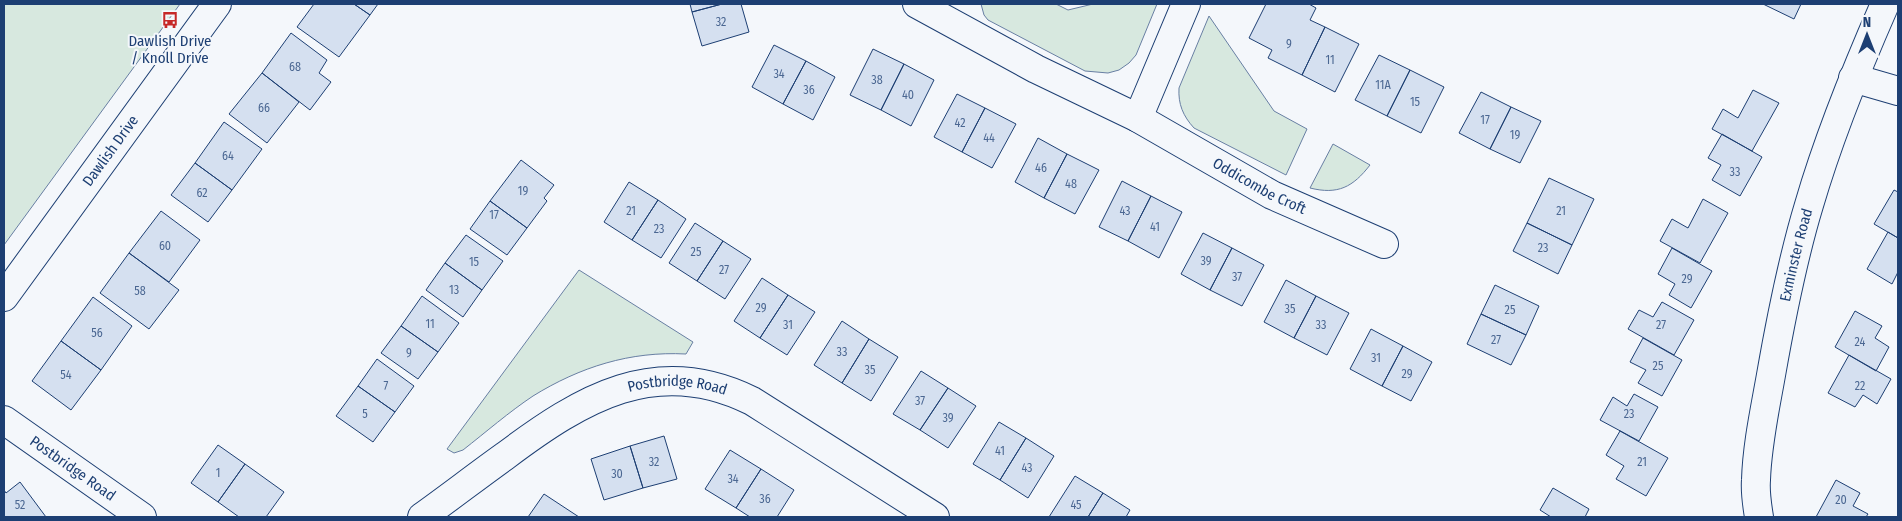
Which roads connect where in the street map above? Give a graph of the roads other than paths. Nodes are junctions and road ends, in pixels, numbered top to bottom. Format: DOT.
graph roads {
  1 [pos="217,4"];
  2 [pos="916,4"];
  3 [pos="1186,4"];
  4 [pos="1884,4"];
  5 [pos="1853,78"];
  6 [pos="1898,90"];
  7 [pos="1138,118"];
  8 [pos="1384,244"];
  9 [pos="4,297"];
  10 [pos="4,420"];
  11 [pos="142,517"];
  12 [pos="422,517"];
  13 [pos="935,517"];
  14 [pos="1759,517"];
  1 -- 9 [label="street, Dawlish Drive"];
  2 -- 7 [label="street, Oddicombe Croft"];
  3 -- 7 [label="street"];
  4 -- 5 [label="street, Exminster Road"];
  5 -- 6 [label="street"];
  5 -- 14 [label="street, Exminster Road"];
  7 -- 8 [label="street, Oddicombe Croft"];
  10 -- 11 [label="street, Postbridge Road"];
  12 -- 13 [label="street, Postbridge Road"];
}
